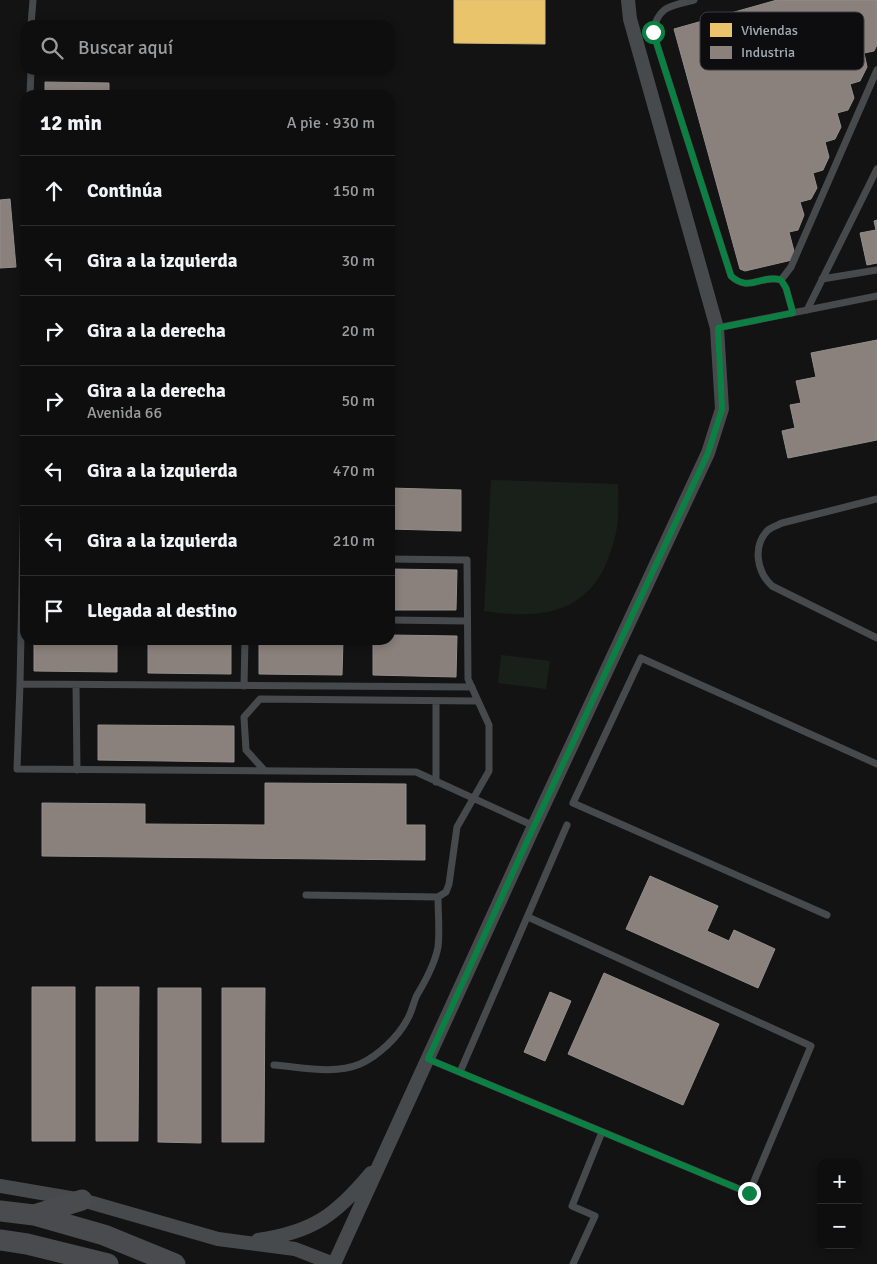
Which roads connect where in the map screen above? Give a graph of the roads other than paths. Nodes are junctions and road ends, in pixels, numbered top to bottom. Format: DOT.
graph roads {
  1 [pos="33,0"];
  2 [pos="628,0"];
  3 [pos="694,0"];
  4 [pos="31,20"];
  5 [pos="877,70"];
  6 [pos="31,75"];
  7 [pos="30,90"];
  8 [pos="877,170"];
  9 [pos="877,189"];
  10 [pos="867,191"];
  11 [pos="877,270"];
  12 [pos="822,279"];
  13 [pos="781,280"];
  14 [pos="877,296"];
  15 [pos="807,310"];
  16 [pos="793,313"];
  17 [pos="718,328"];
  18 [pos="877,499"];
  19 [pos="395,559"];
  20 [pos="395,620"];
  21 [pos="467,622"];
  22 [pos="877,638"];
  23 [pos="22,645"];
  24 [pos="245,645"];
  25 [pos="20,684"];
  26 [pos="76,685"];
  27 [pos="244,686"];
  28 [pos="472,688"];
  29 [pos="436,700"];
  30 [pos="478,701"];
  31 [pos="877,764"];
  32 [pos="77,770"];
  33 [pos="265,771"];
  34 [pos="436,782"];
  35 [pos="473,799"];
  36 [pos="567,825"];
  37 [pos="534,826"];
  38 [pos="306,895"];
  39 [pos="438,897"];
  40 [pos="826,916"];
  41 [pos="528,917"];
  42 [pos="428,1059"];
  43 [pos="274,1064"];
  44 [pos="460,1072"];
  45 [pos="602,1132"];
  46 [pos="383,1158"];
  47 [pos="0,1186"];
  48 [pos="82,1200"];
  49 [pos="0,1211"];
  50 [pos="34,1215"];
  51 [pos="0,1240"];
  52 [pos="240,1242"];
  53 [pos="108,1264"];
  54 [pos="175,1264"];
  55 [pos="334,1264"];
  56 [pos="573,1264"];
  1 -- 4 [label="lane"];
  2 -- 17 [label="street"];
  3 -- 13 [label="lane"];
  5 -- 13 [label="lane"];
  6 -- 7 [label="lane"];
  8 -- 10 [label="lane"];
  9 -- 10 [label="lane"];
  10 -- 12 [label="lane"];
  11 -- 12 [label="lane"];
  12 -- 15 [label="lane"];
  13 -- 16 [label="lane"];
  14 -- 15 [label="lane"];
  15 -- 16 [label="lane"];
  16 -- 17 [label="lane"];
  17 -- 37 [label="street"];
  18 -- 22 [label="lane"];
  19 -- 21 [label="lane"];
  20 -- 21 [label="lane"];
  21 -- 28 [label="lane"];
  23 -- 25 [label="lane"];
  24 -- 27 [label="lane"];
  25 -- 26 [label="lane"];
  25 -- 32 [label="lane"];
  26 -- 27 [label="lane"];
  26 -- 32 [label="lane"];
  27 -- 28 [label="lane"];
  28 -- 30 [label="lane"];
  29 -- 30 [label="lane"];
  29 -- 33 [label="lane"];
  29 -- 34 [label="lane"];
  30 -- 35 [label="lane"];
  31 -- 40 [label="lane"];
  32 -- 33 [label="lane"];
  33 -- 34 [label="lane"];
  34 -- 35 [label="lane"];
  35 -- 37 [label="lane"];
  35 -- 39 [label="lane"];
  36 -- 41 [label="lane"];
  37 -- 42 [label="street"];
  38 -- 39 [label="lane"];
  39 -- 43 [label="lane"];
  41 -- 44 [label="lane"];
  41 -- 45 [label="lane"];
  42 -- 44 [label="lane"];
  42 -- 46 [label="street"];
  44 -- 45 [label="lane"];
  45 -- 56 [label="lane"];
  46 -- 52 [label="street"];
  46 -- 55 [label="street"];
  47 -- 48 [label="street"];
  48 -- 50 [label="main road"];
  48 -- 52 [label="street"];
  49 -- 50 [label="main road"];
  50 -- 54 [label="main road"];
  51 -- 53 [label="main road"];
  52 -- 55 [label="street"];
}
